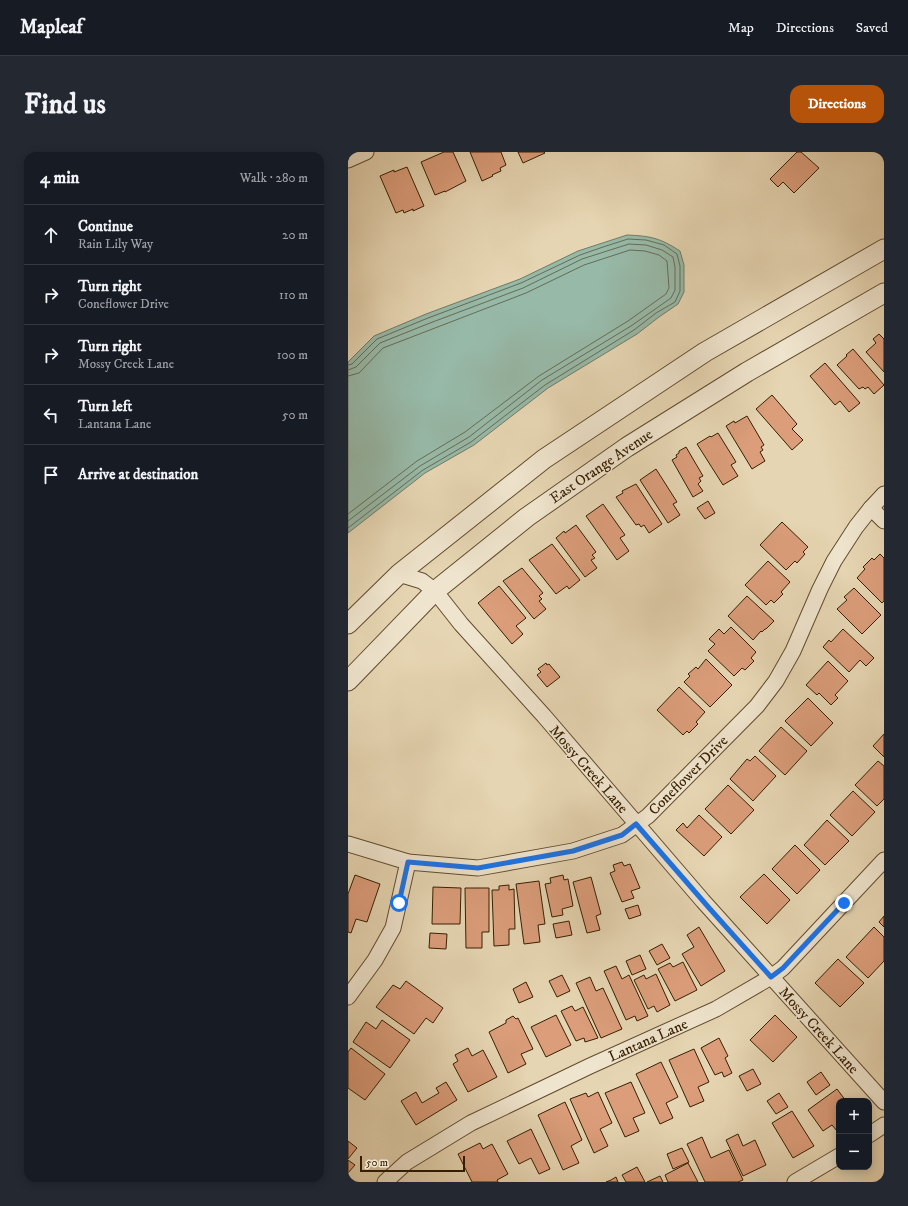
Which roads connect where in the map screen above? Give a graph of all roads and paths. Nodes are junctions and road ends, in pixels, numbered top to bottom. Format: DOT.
graph roads {
  1 [pos="366,152"];
  2 [pos="348,160"];
  3 [pos="884,249"];
  4 [pos="884,293"];
  5 [pos="884,494"];
  6 [pos="871,508"];
  7 [pos="884,521"];
  8 [pos="399,574"];
  9 [pos="435,592"];
  10 [pos="348,624"];
  11 [pos="348,681"];
  12 [pos="636,824"];
  13 [pos="348,844"];
  14 [pos="884,860"];
  15 [pos="408,862"];
  16 [pos="771,977"];
  17 [pos="348,997"];
  18 [pos="884,1102"];
  19 [pos="884,1125"];
  20 [pos="870,1134"];
  21 [pos="836,1158"];
  22 [pos="385,1182"];
  23 [pos="795,1182"];
  1 -- 2 [label="street"];
  3 -- 8 [label="street"];
  4 -- 9 [label="street, East Orange Avenue"];
  5 -- 6 [label="street, Coneflower Drive"];
  6 -- 7 [label="street"];
  6 -- 12 [label="street, Coneflower Drive"];
  8 -- 9 [label="street, Mossy Creek Lane"];
  8 -- 10 [label="street"];
  9 -- 11 [label="street, East Orange Avenue"];
  9 -- 12 [label="street, Mossy Creek Lane"];
  12 -- 15 [label="street, Coneflower Drive"];
  12 -- 16 [label="street, Mossy Creek Lane"];
  13 -- 15 [label="street, Coneflower Drive"];
  14 -- 16 [label="street, Lantana Lane"];
  15 -- 17 [label="street"];
  16 -- 18 [label="street, Mossy Creek Lane"];
  16 -- 22 [label="street, Lantana Lane"];
  19 -- 20 [label="street"];
  21 -- 23 [label="street"];
}
